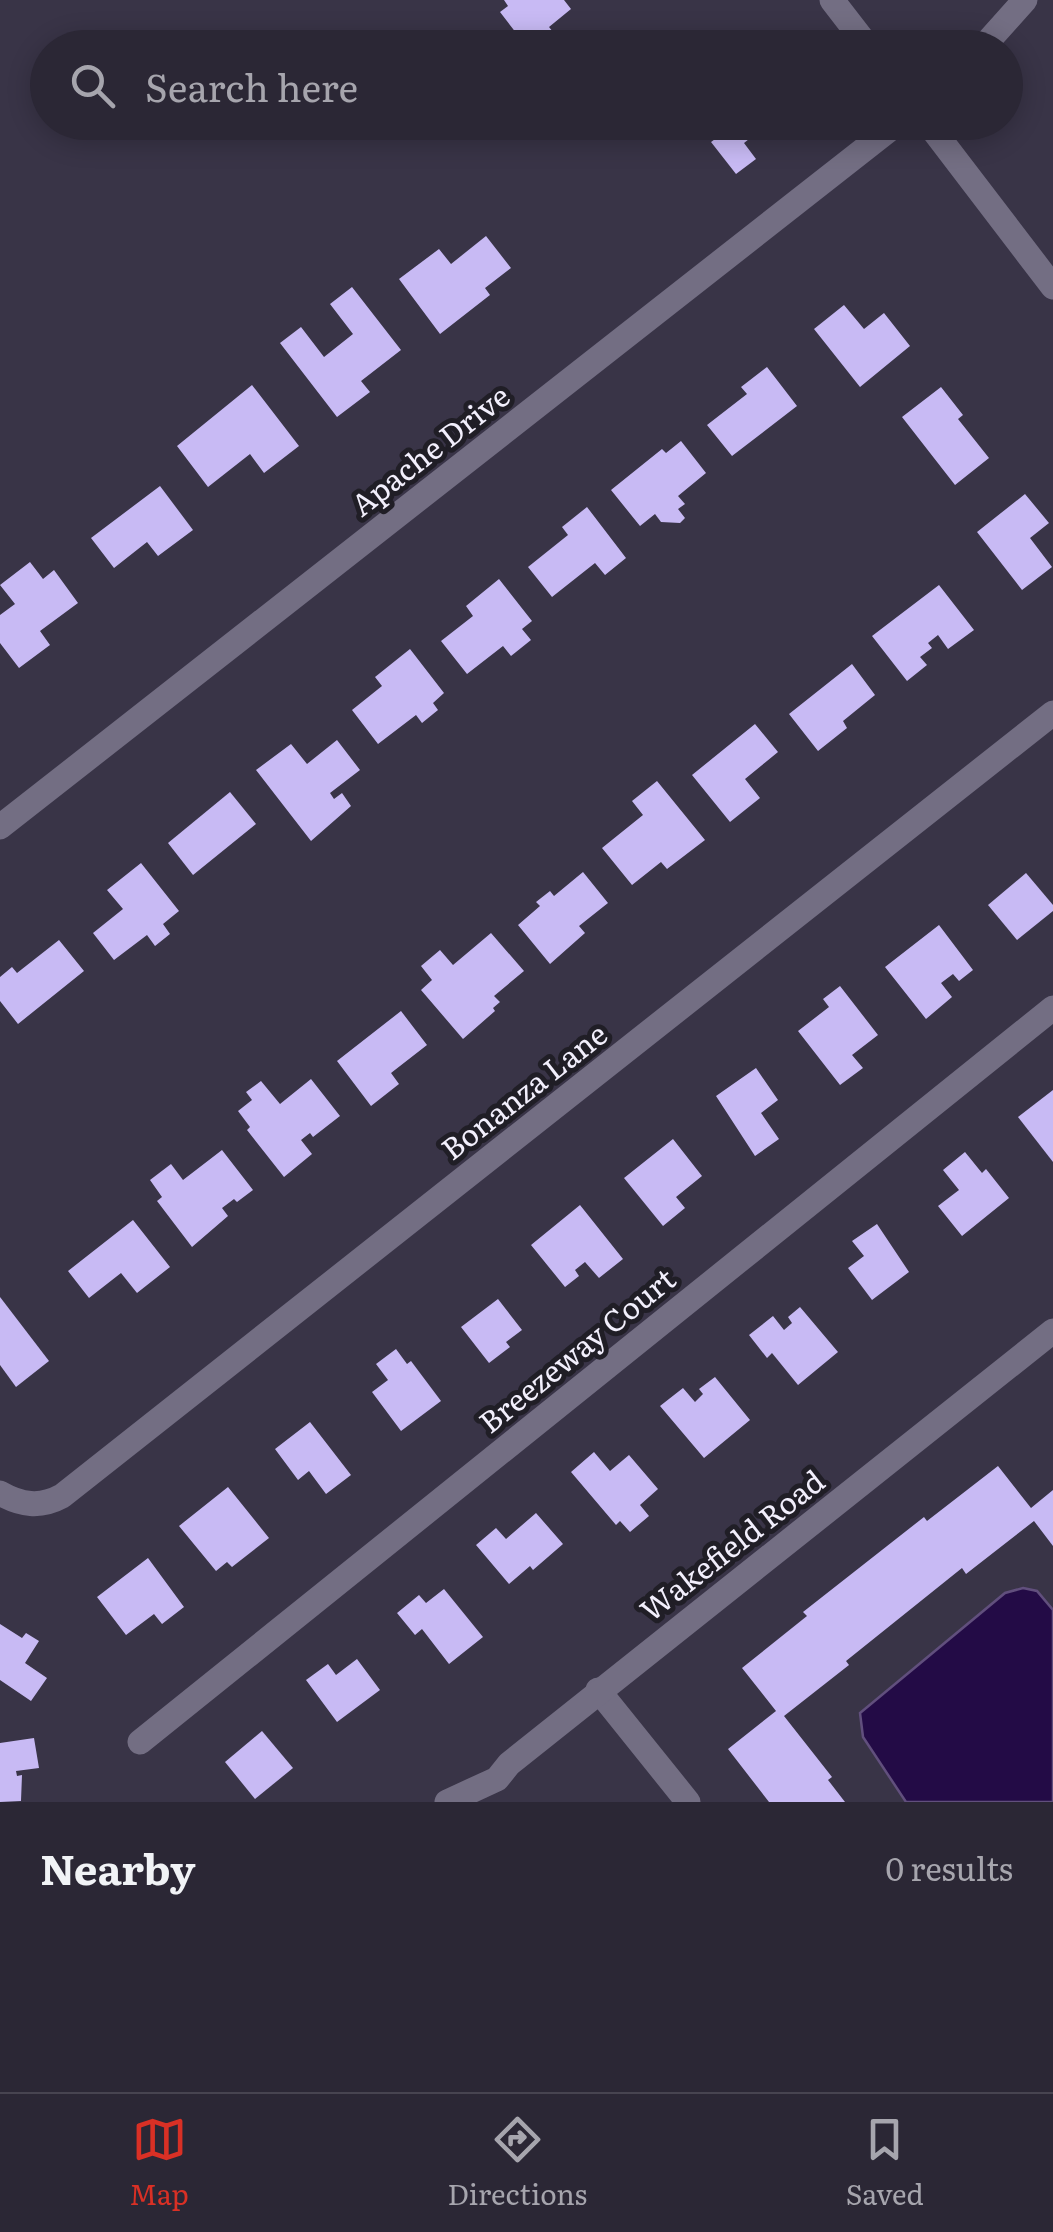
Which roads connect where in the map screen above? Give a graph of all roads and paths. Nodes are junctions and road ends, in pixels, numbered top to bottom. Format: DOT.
graph roads {
  1 [pos="832,0"];
  2 [pos="1026,0"];
  3 [pos="854,30"];
  4 [pos="998,30"];
  5 [pos="876,140"];
  6 [pos="941,140"];
  7 [pos="1053,288"];
  8 [pos="1053,713"];
  9 [pos="0,828"];
  10 [pos="1053,1008"];
  11 [pos="1053,1330"];
  12 [pos="0,1493"];
  13 [pos="598,1690"];
  14 [pos="140,1742"];
  15 [pos="493,1790"];
  16 [pos="447,1802"];
  17 [pos="688,1802"];
  1 -- 3 [label="street"];
  2 -- 4 [label="street"];
  5 -- 9 [label="street, Apache Drive"];
  6 -- 7 [label="street"];
  8 -- 12 [label="street, Bonanza Lane"];
  10 -- 14 [label="street, Breezeway Court"];
  11 -- 13 [label="street, Wakefield Road"];
  13 -- 15 [label="street, Wakefield Road"];
  13 -- 17 [label="street"];
  15 -- 16 [label="street, Wakefield Road"];
}
